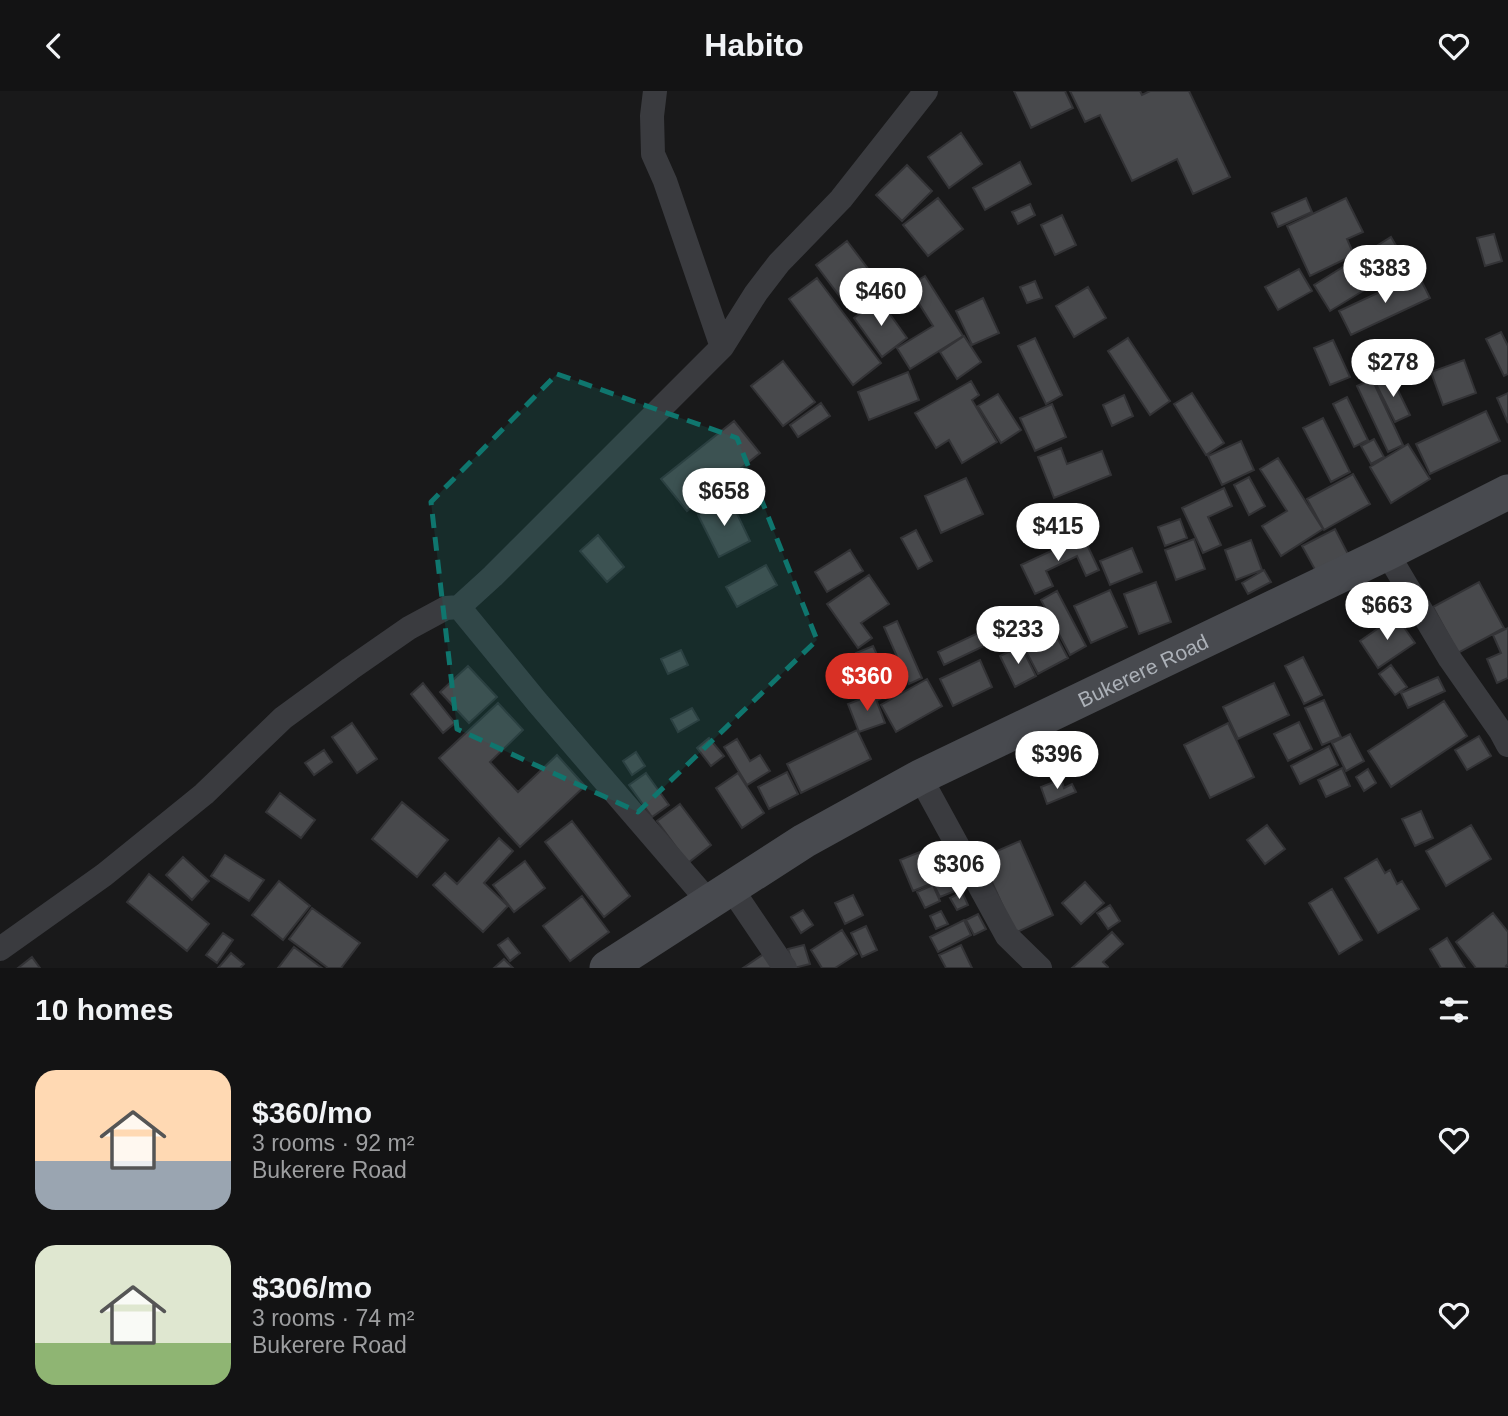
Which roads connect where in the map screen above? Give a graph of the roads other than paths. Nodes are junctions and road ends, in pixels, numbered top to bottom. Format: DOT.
graph roads {
  1 [pos="655,91"];
  2 [pos="926,91"];
  3 [pos="722,347"];
  4 [pos="1508,492"];
  5 [pos="1387,553"];
  6 [pos="459,607"];
  7 [pos="1508,745"];
  8 [pos="920,777"];
  9 [pos="720,895"];
  10 [pos="0,950"];
  11 [pos="607,968"];
  12 [pos="785,968"];
  13 [pos="1040,968"];
  1 -- 3 [label="street"];
  2 -- 3 [label="street"];
  3 -- 6 [label="street"];
  4 -- 5 [label="street, Bukerere Road"];
  5 -- 7 [label="street"];
  5 -- 8 [label="street, Bukerere Road"];
  6 -- 9 [label="street"];
  6 -- 10 [label="street"];
  8 -- 9 [label="street, Bukerere Road"];
  8 -- 13 [label="street"];
  9 -- 11 [label="street, Bukerere Road"];
  9 -- 12 [label="street"];
}
